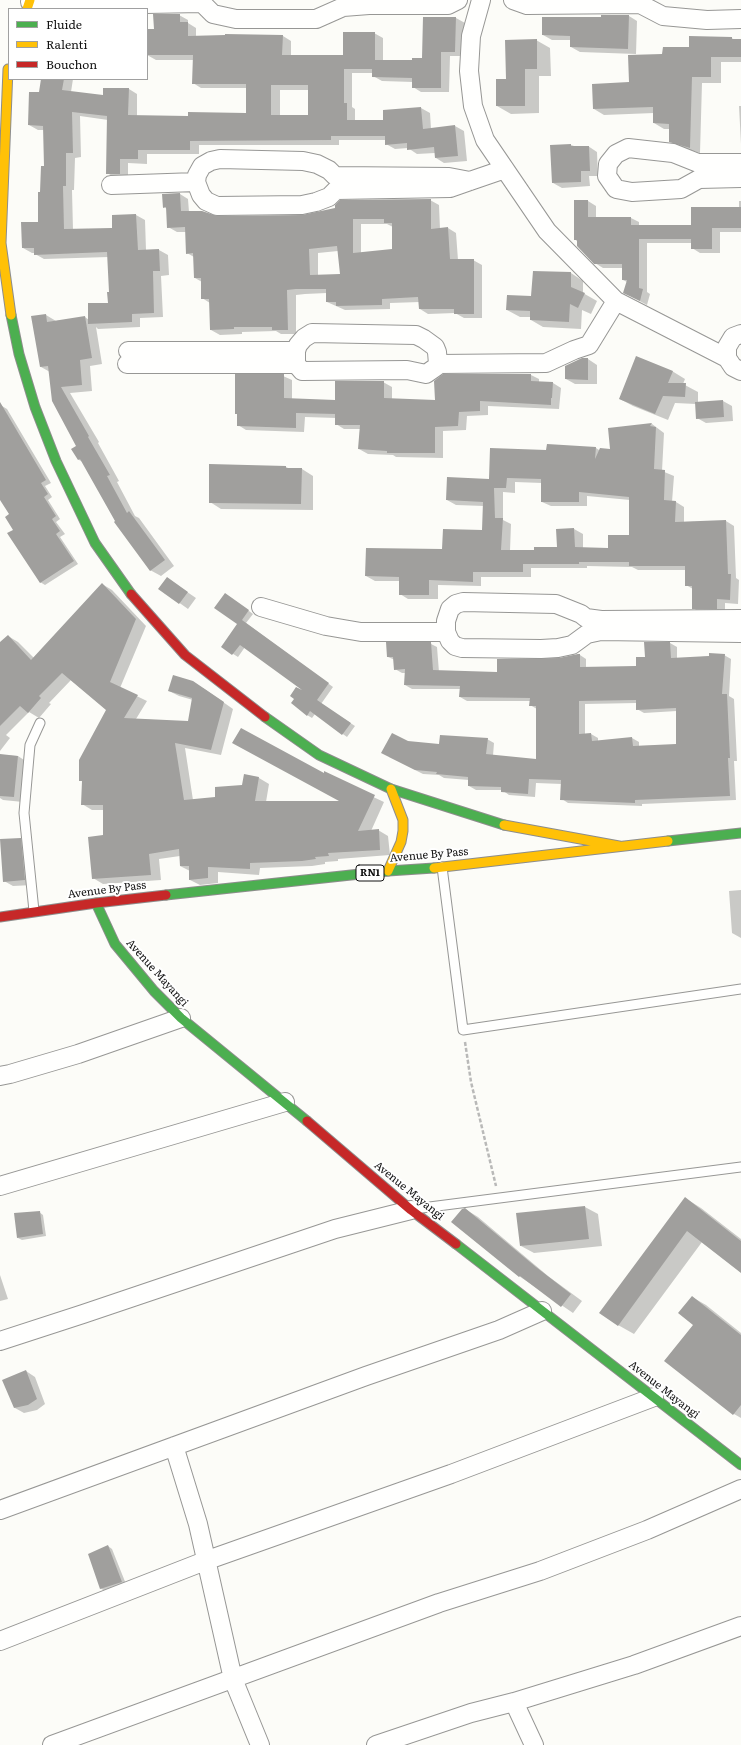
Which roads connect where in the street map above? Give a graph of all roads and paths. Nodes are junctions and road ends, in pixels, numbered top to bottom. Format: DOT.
graph roads {
  1 [pos="458,0"];
  2 [pos="481,0"];
  3 [pos="514,0"];
  4 [pos="202,1"];
  5 [pos="640,2"];
  6 [pos="29,4"];
  7 [pos="343,4"];
  8 [pos="741,18"];
  9 [pos="4,71"];
  10 [pos="741,163"];
  11 [pos="505,169"];
  12 [pos="698,171"];
  13 [pos="741,178"];
  14 [pos="196,182"];
  15 [pos="336,183"];
  16 [pos="111,185"];
  17 [pos="1,245"];
  18 [pos="611,297"];
  19 [pos="741,334"];
  20 [pos="296,357"];
  21 [pos="128,358"];
  22 [pos="438,358"];
  23 [pos="727,358"];
  24 [pos="741,371"];
  25 [pos="261,607"];
  26 [pos="741,620"];
  27 [pos="371,621"];
  28 [pos="586,626"];
  29 [pos="446,627"];
  30 [pos="741,633"];
  31 [pos="40,723"];
  32 [pos="391,789"];
  33 [pos="741,833"];
  34 [pos="619,846"];
  35 [pos="442,868"];
  36 [pos="388,871"];
  37 [pos="96,903"];
  38 [pos="34,911"];
  39 [pos="0,916"];
  40 [pos="741,989"];
  41 [pos="181,1018"];
  42 [pos="463,1030"];
  43 [pos="0,1076"];
  44 [pos="285,1102"];
  45 [pos="741,1167"];
  46 [pos="0,1186"];
  47 [pos="499,1198"];
  48 [pos="410,1210"];
  49 [pos="542,1310"];
  50 [pos="0,1341"];
  51 [pos="654,1397"];
  52 [pos="174,1446"];
  53 [pos="741,1465"];
  54 [pos="741,1489"];
  55 [pos="0,1510"];
  56 [pos="205,1561"];
  57 [pos="741,1626"];
  58 [pos="0,1641"];
  59 [pos="233,1679"];
  60 [pos="514,1702"];
  61 [pos="52,1745"];
  62 [pos="260,1745"];
  63 [pos="376,1745"];
  64 [pos="534,1745"];
  1 -- 7 [label="street"];
  2 -- 11 [label="street"];
  3 -- 5 [label="street"];
  4 -- 6 [label="street"];
  4 -- 7 [label="street"];
  5 -- 8 [label="street"];
  9 -- 17 [label="main road"];
  10 -- 12 [label="street"];
  11 -- 15 [label="street"];
  11 -- 18 [label="street"];
  12 -- 12 [label="street"];
  12 -- 13 [label="street"];
  14 -- 15 [label="street"];
  14 -- 15 [label="street"];
  14 -- 16 [label="street"];
  17 -- 32 [label="main road"];
  18 -- 22 [label="street"];
  18 -- 23 [label="street"];
  19 -- 23 [label="street"];
  20 -- 21 [label="street"];
  20 -- 22 [label="street"];
  20 -- 22 [label="street"];
  23 -- 24 [label="street"];
  25 -- 29 [label="street"];
  26 -- 28 [label="street"];
  27 -- 29 [label="street"];
  28 -- 29 [label="street"];
  28 -- 29 [label="street"];
  28 -- 30 [label="street"];
  31 -- 38 [label="lane"];
  32 -- 34 [label="main road"];
  32 -- 36 [label="main road"];
  33 -- 34 [label="main road, Avenue By Pass / RN1"];
  34 -- 35 [label="main road, Avenue By Pass / RN1"];
  35 -- 36 [label="main road, Avenue By Pass / RN1"];
  35 -- 42 [label="lane"];
  36 -- 37 [label="main road, Avenue By Pass / RN1"];
  37 -- 38 [label="main road, Avenue By Pass / RN1"];
  37 -- 41 [label="main road, Avenue Mayangi"];
  38 -- 39 [label="main road, Avenue By Pass / RN1"];
  40 -- 42 [label="lane"];
  41 -- 43 [label="street"];
  41 -- 44 [label="main road, Avenue Mayangi"];
  42 -- 47 [label="path"];
  44 -- 46 [label="street"];
  44 -- 48 [label="main road, Avenue Mayangi"];
  45 -- 47 [label="lane"];
  47 -- 48 [label="lane"];
  48 -- 49 [label="main road, Avenue Mayangi"];
  48 -- 50 [label="street"];
  49 -- 51 [label="main road, Avenue Mayangi"];
  49 -- 52 [label="street"];
  51 -- 53 [label="main road, Avenue Mayangi"];
  51 -- 56 [label="street"];
  52 -- 55 [label="street"];
  52 -- 56 [label="street"];
  54 -- 59 [label="street"];
  56 -- 58 [label="street"];
  56 -- 59 [label="street"];
  57 -- 60 [label="street"];
  59 -- 61 [label="street"];
  59 -- 62 [label="street"];
  60 -- 63 [label="street"];
  60 -- 64 [label="street"];
}
